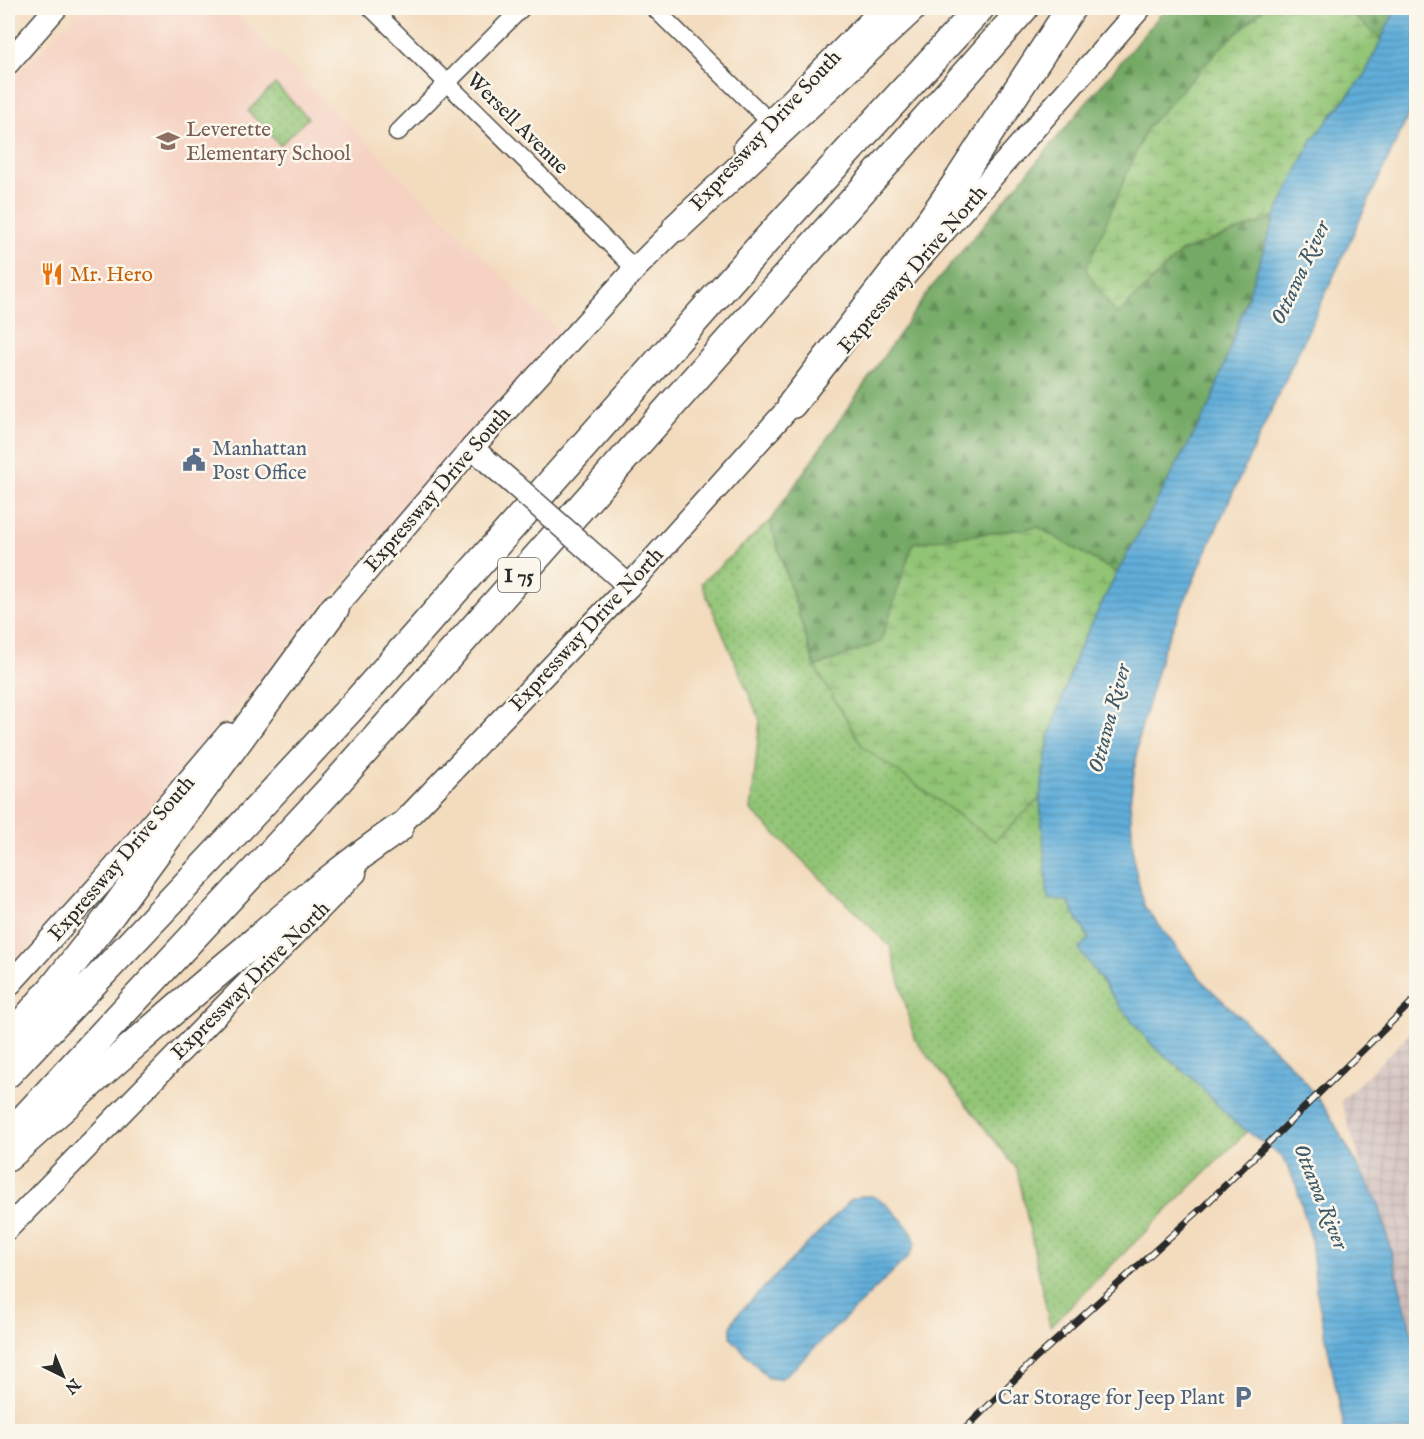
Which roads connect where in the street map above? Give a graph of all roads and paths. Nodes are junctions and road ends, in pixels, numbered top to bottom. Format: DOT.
graph roads {
  1 [pos="54,8"];
  2 [pos="371,8"];
  3 [pos="522,8"];
  4 [pos="654,8"];
  5 [pos="883,8"];
  6 [pos="912,8"];
  7 [pos="980,8"];
  8 [pos="1024,8"];
  9 [pos="1071,8"];
  10 [pos="1140,8"];
  11 [pos="8,63"];
  12 [pos="447,83"];
  13 [pos="769,121"];
  14 [pos="397,133"];
  15 [pos="677,227"];
  16 [pos="635,270"];
  17 [pos="792,404"];
  18 [pos="472,448"];
  19 [pos="628,586"];
  20 [pos="334,608"];
  21 [pos="399,828"];
  22 [pos="8,986"];
  23 [pos="8,1040"];
  24 [pos="8,1073"];
  25 [pos="8,1136"];
  26 [pos="8,1157"];
  27 [pos="8,1228"];
  1 -- 11 [label="main road"];
  2 -- 12 [label="street, Wersell Avenue"];
  3 -- 12 [label="street"];
  4 -- 13 [label="street"];
  5 -- 13 [label="main road, Expressway Drive South"];
  6 -- 15 [label="highway"];
  7 -- 24 [label="highway, I 75"];
  8 -- 25 [label="highway, I 75"];
  9 -- 17 [label="highway"];
  10 -- 17 [label="main road, Expressway Drive North"];
  12 -- 14 [label="street"];
  12 -- 16 [label="street, Wersell Avenue"];
  13 -- 15 [label="main road, Expressway Drive South"];
  15 -- 16 [label="main road, Expressway Drive South"];
  16 -- 18 [label="main road, Expressway Drive South"];
  17 -- 19 [label="main road, Expressway Drive North"];
  18 -- 19 [label="main road, bridge"];
  18 -- 20 [label="main road, Expressway Drive South"];
  19 -- 21 [label="main road, Expressway Drive North"];
  20 -- 22 [label="main road, Expressway Drive South"];
  20 -- 23 [label="highway"];
  21 -- 26 [label="highway"];
  21 -- 27 [label="main road, Expressway Drive North"];
}
